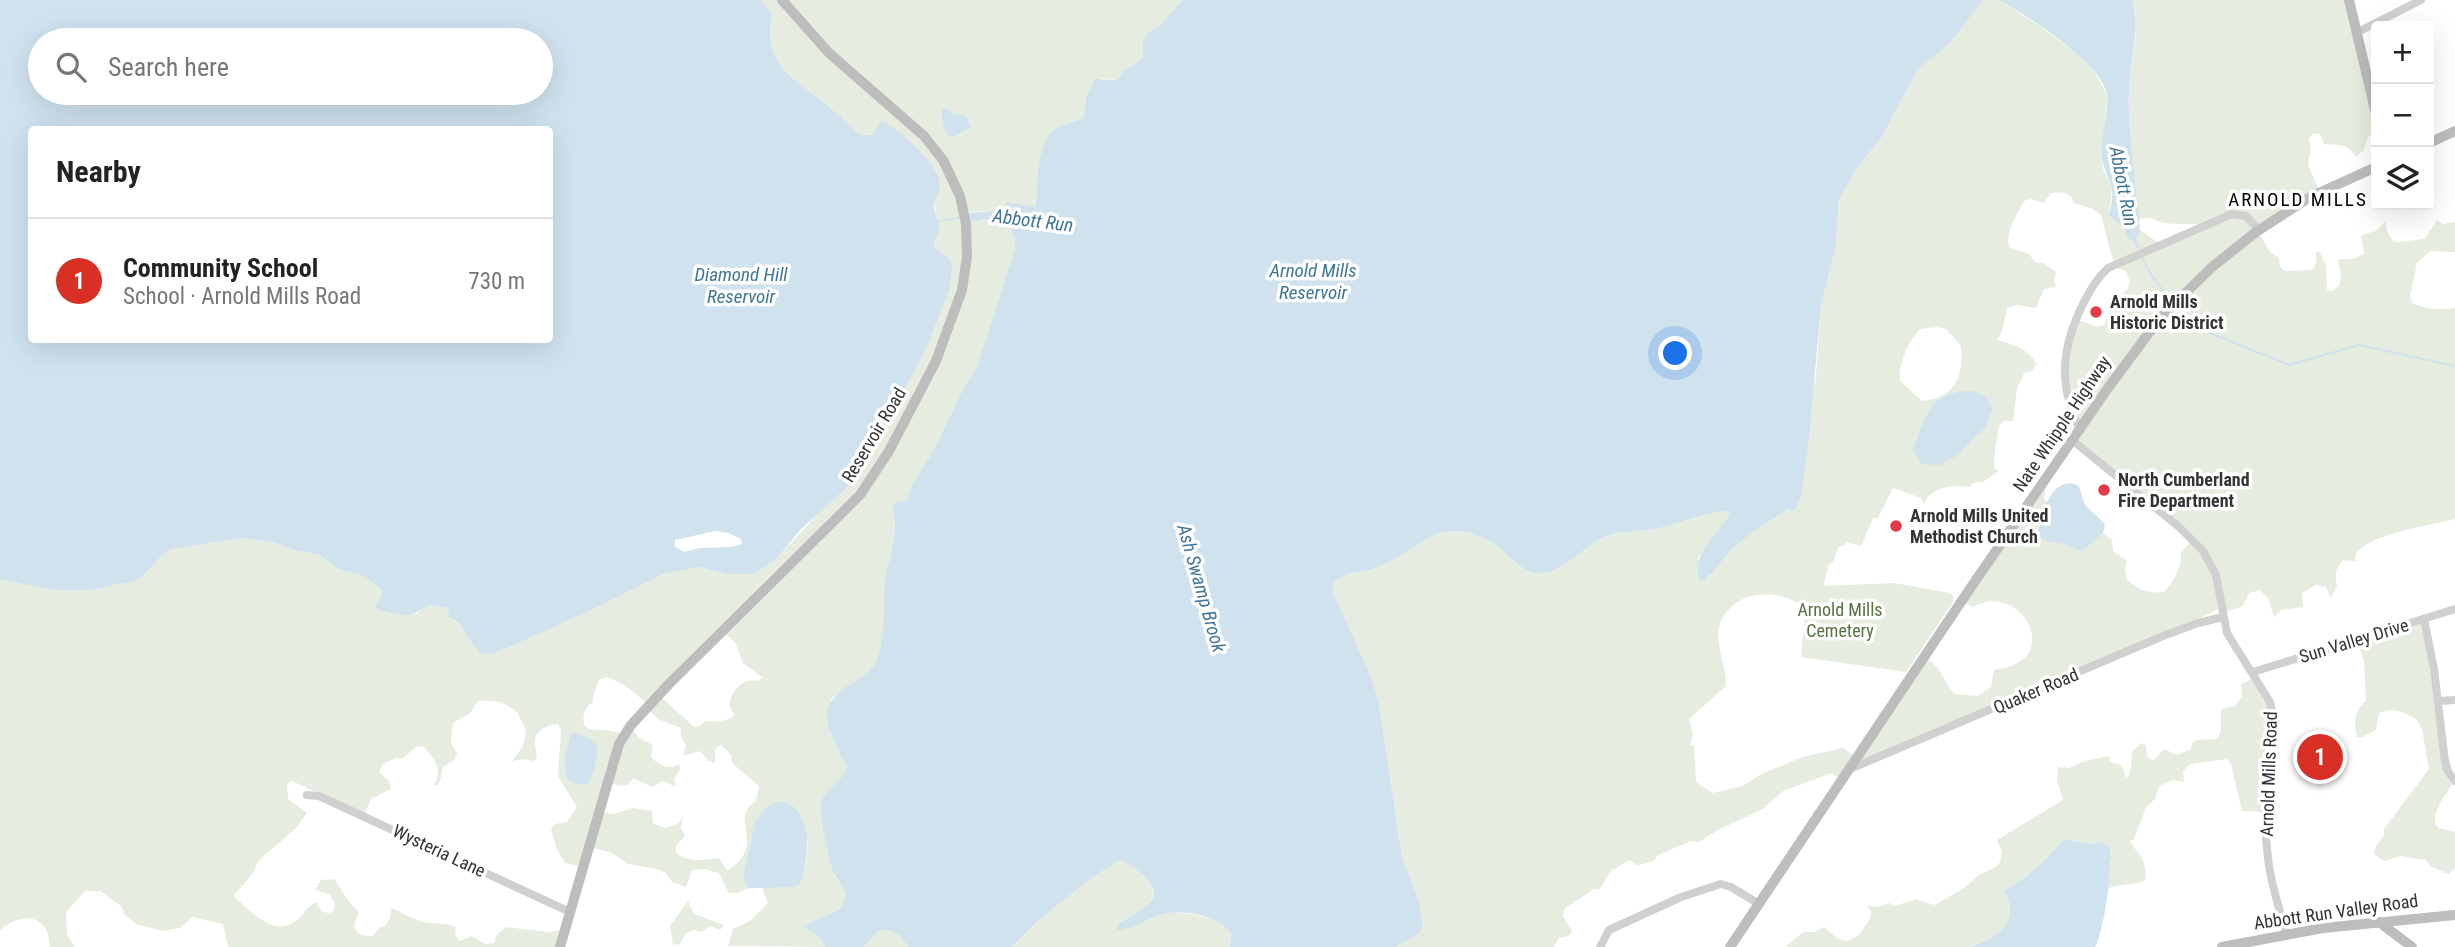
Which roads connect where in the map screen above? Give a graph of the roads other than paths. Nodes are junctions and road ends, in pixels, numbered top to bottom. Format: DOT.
graph roads {
  1 [pos="782,0"];
  2 [pos="2348,0"];
  3 [pos="2421,0"];
  4 [pos="2356,33"];
  5 [pos="2371,94"];
  6 [pos="2455,131"];
  7 [pos="2434,141"];
  8 [pos="2371,169"];
  9 [pos="2259,230"];
  10 [pos="2080,430"];
  11 [pos="2073,440"];
  12 [pos="2455,609"];
  13 [pos="2223,617"];
  14 [pos="2424,619"];
  15 [pos="2253,672"];
  16 [pos="2455,700"];
  17 [pos="2438,701"];
  18 [pos="1850,769"];
  19 [pos="2455,781"];
  20 [pos="307,795"];
  21 [pos="1759,904"];
  22 [pos="570,912"];
  23 [pos="2455,915"];
  24 [pos="2379,922"];
  25 [pos="2286,933"];
  26 [pos="560,947"];
  27 [pos="1600,947"];
  28 [pos="1730,947"];
  29 [pos="2222,947"];
  30 [pos="2412,947"];
  1 -- 22 [label="street, Reservoir Road"];
  2 -- 4 [label="street"];
  3 -- 4 [label="street"];
  4 -- 5 [label="street"];
  6 -- 7 [label="street"];
  8 -- 9 [label="street, Nate Whipple Highway"];
  9 -- 10 [label="street, Nate Whipple Highway"];
  9 -- 10 [label="street"];
  10 -- 11 [label="street, Nate Whipple Highway"];
  11 -- 13 [label="street, Arnold Mills Road"];
  11 -- 18 [label="street, Nate Whipple Highway"];
  12 -- 14 [label="street, Sun Valley Drive"];
  13 -- 15 [label="street, Arnold Mills Road"];
  13 -- 18 [label="street, Quaker Road"];
  14 -- 15 [label="street, Sun Valley Drive"];
  14 -- 17 [label="street"];
  15 -- 25 [label="street, Arnold Mills Road"];
  16 -- 17 [label="street"];
  17 -- 19 [label="street"];
  18 -- 21 [label="street, Nate Whipple Highway"];
  20 -- 22 [label="street, Wysteria Lane"];
  21 -- 27 [label="street"];
  21 -- 28 [label="street, Nate Whipple Highway"];
  22 -- 26 [label="street, Reservoir Road"];
  23 -- 24 [label="street, Abbott Run Valley Road"];
  24 -- 25 [label="street, Abbott Run Valley Road"];
  24 -- 30 [label="street"];
  25 -- 29 [label="street, Abbott Run Valley Road"];
}
